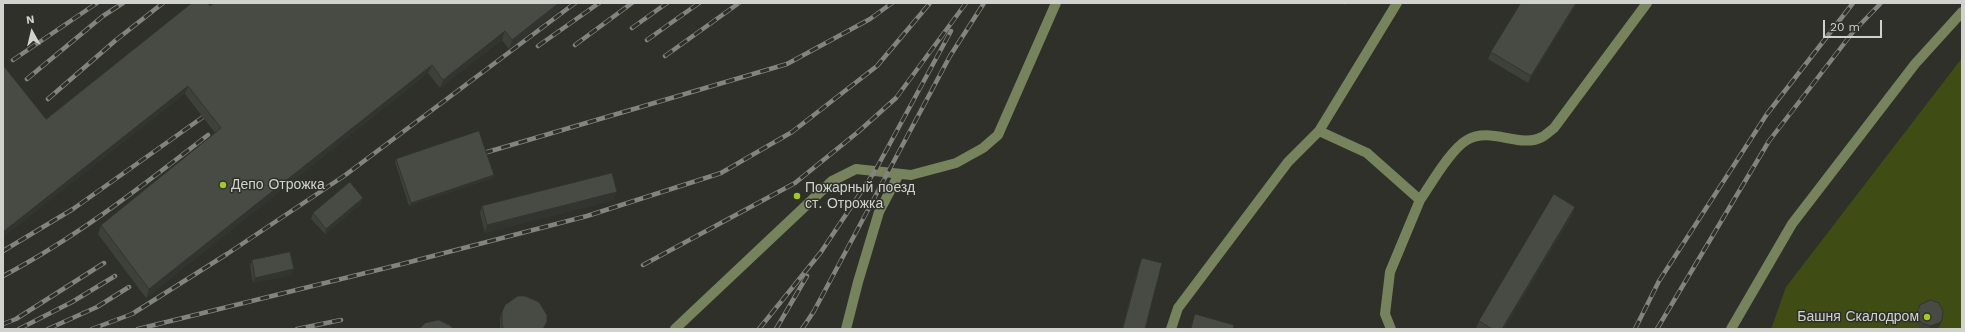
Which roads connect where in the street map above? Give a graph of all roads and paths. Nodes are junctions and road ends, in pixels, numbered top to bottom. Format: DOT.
graph roads {
  1 [pos="1056,3"];
  2 [pos="1397,3"];
  3 [pos="1646,3"];
  4 [pos="1962,12"];
  5 [pos="1319,131"];
  6 [pos="899,174"];
  7 [pos="1420,200"];
  8 [pos="675,329"];
  9 [pos="846,329"];
  10 [pos="1171,329"];
  11 [pos="1391,329"];
  12 [pos="1731,329"];
  1 -- 6 [label="lane"];
  2 -- 5 [label="lane"];
  3 -- 7 [label="lane"];
  4 -- 12 [label="lane"];
  5 -- 7 [label="lane"];
  5 -- 10 [label="lane"];
  6 -- 8 [label="lane"];
  6 -- 9 [label="lane"];
  7 -- 11 [label="lane"];
}
